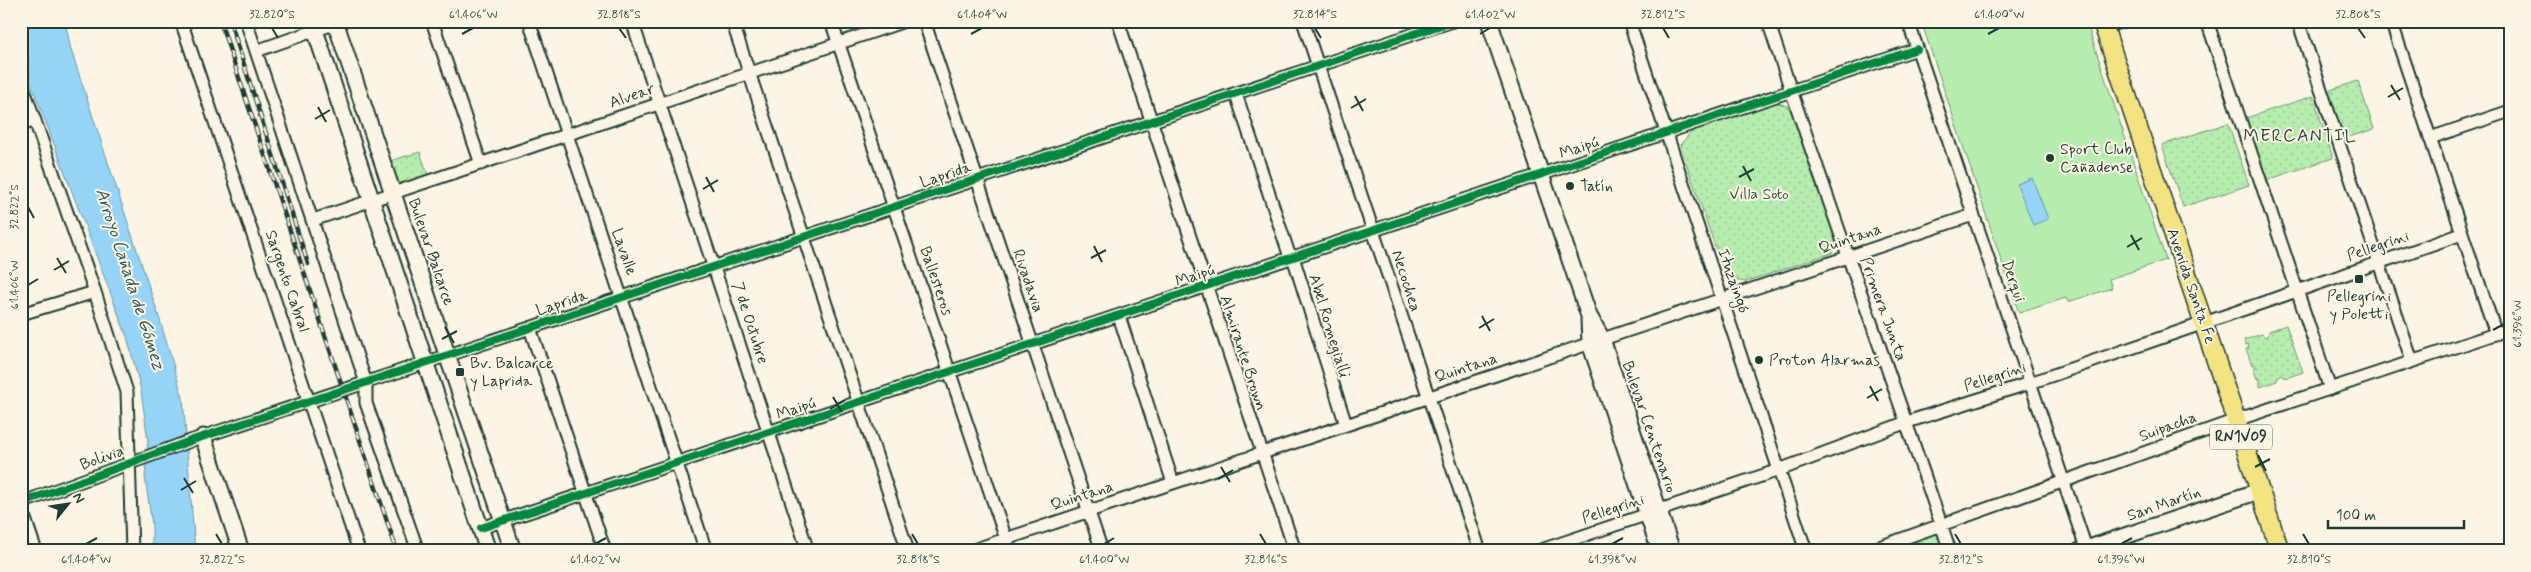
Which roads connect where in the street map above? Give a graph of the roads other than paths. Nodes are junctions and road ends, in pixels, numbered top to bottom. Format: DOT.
graph roads {
  1 [pos="182,21"];
  2 [pos="246,21"];
  3 [pos="432,21"];
  4 [pos="529,21"];
  5 [pos="632,21"];
  6 [pos="732,21"];
  7 [pos="831,21"];
  8 [pos="905,21"];
  9 [pos="924,21"];
  10 [pos="1118,21"];
  11 [pos="1303,21"];
  12 [pos="1454,21"];
  13 [pos="1489,21"];
  14 [pos="1628,21"];
  15 [pos="1768,21"];
  16 [pos="1908,21"];
  17 [pos="2122,21"];
  18 [pos="2207,21"];
  19 [pos="2298,21"];
  20 [pos="2391,21"];
  21 [pos="338,22"];
  22 [pos="2103,24"];
  23 [pos="314,28"];
  24 [pos="839,43"];
  25 [pos="1917,49"];
  26 [pos="256,51"];
  27 [pos="1319,66"];
  28 [pos="749,74"];
  29 [pos="21,81"];
  30 [pos="1791,92"];
  31 [pos="1236,94"];
  32 [pos="659,104"];
  33 [pos="2510,111"];
  34 [pos="35,120"];
  35 [pos="1152,122"];
  36 [pos="21,125"];
  37 [pos="1666,133"];
  38 [pos="566,135"];
  39 [pos="2430,138"];
  40 [pos="481,164"];
  41 [pos="1541,175"];
  42 [pos="977,180"];
  43 [pos="393,193"];
  44 [pos="370,201"];
  45 [pos="894,207"];
  46 [pos="1973,215"];
  47 [pos="313,220"];
  48 [pos="1372,231"];
  49 [pos="2462,234"];
  50 [pos="804,237"];
  51 [pos="1293,258"];
  52 [pos="1847,258"];
  53 [pos="2379,263"];
  54 [pos="715,267"];
  55 [pos="1207,286"];
  56 [pos="2297,291"];
  57 [pos="95,292"];
  58 [pos="622,298"];
  59 [pos="1722,300"];
  60 [pos="21,314"];
  61 [pos="1119,316"];
  62 [pos="2203,322"];
  63 [pos="530,328"];
  64 [pos="2510,329"];
  65 [pos="2496,334"];
  66 [pos="1596,341"];
  67 [pos="1032,344"];
  68 [pos="448,356"];
  69 [pos="2412,361"];
  70 [pos="426,363"];
  71 [pos="949,372"];
  72 [pos="368,382"];
  73 [pos="2030,383"];
  74 [pos="2330,389"];
  75 [pos="1427,398"];
  76 [pos="310,401"];
  77 [pos="858,403"];
  78 [pos="2236,420"];
  79 [pos="1907,422"];
  80 [pos="1346,425"];
  81 [pos="768,432"];
  82 [pos="198,439"];
  83 [pos="1262,453"];
  84 [pos="130,463"];
  85 [pos="676,463"];
  86 [pos="1779,470"];
  87 [pos="2063,481"];
  88 [pos="1173,483"];
  89 [pos="2259,491"];
  90 [pos="586,494"];
  91 [pos="21,503"];
  92 [pos="21,507"];
  93 [pos="1088,511"];
  94 [pos="1653,513"];
  95 [pos="503,521"];
  96 [pos="1941,524"];
  97 [pos="481,528"];
  98 [pos="1006,539"];
  99 [pos="2084,550"];
  100 [pos="36,551"];
  101 [pos="132,551"];
  102 [pos="241,551"];
  103 [pos="359,551"];
  104 [pos="418,551"];
  105 [pos="488,551"];
  106 [pos="513,551"];
  107 [pos="605,551"];
  108 [pos="706,551"];
  109 [pos="808,551"];
  110 [pos="908,551"];
  111 [pos="970,551"];
  112 [pos="1010,551"];
  113 [pos="1102,551"];
  114 [pos="1295,551"];
  115 [pos="1480,551"];
  116 [pos="1538,551"];
  117 [pos="1660,551"];
  118 [pos="1672,551"];
  119 [pos="1806,551"];
  120 [pos="1868,551"];
  121 [pos="1950,551"];
  122 [pos="2280,551"];
  1 -- 76 [label="street, Sargento Cabral"];
  2 -- 26 [label="street"];
  3 -- 40 [label="street"];
  4 -- 38 [label="street, Lavalle"];
  5 -- 32 [label="street, 7 de Octubre"];
  6 -- 28 [label="street"];
  7 -- 24 [label="street, Ballesteros"];
  8 -- 24 [label="street, Alvear"];
  9 -- 42 [label="street, Rivadavia"];
  10 -- 35 [label="street, Almirante Brown"];
  11 -- 27 [label="street, Necochea"];
  12 -- 27 [label="street, Laprida"];
  13 -- 41 [label="main road, Bulevar Centenario"];
  14 -- 37 [label="street, Ituzaingó"];
  15 -- 30 [label="street, Primera Junta"];
  16 -- 25 [label="street, Derqui"];
  17 -- 22 [label="street"];
  18 -- 56 [label="street"];
  19 -- 53 [label="street"];
  20 -- 39 [label="street"];
  21 -- 23 [label="street"];
  21 -- 43 [label="main road, Bulevar Balcarce"];
  22 -- 62 [label="main road, Avenida Santa Fe / RN1V09"];
  23 -- 26 [label="street"];
  23 -- 44 [label="main road"];
  24 -- 28 [label="street, Alvear"];
  24 -- 45 [label="street, Ballesteros"];
  25 -- 30 [label="street, Maipú"];
  25 -- 46 [label="street, Derqui"];
  26 -- 47 [label="street"];
  27 -- 31 [label="street, Laprida"];
  27 -- 48 [label="street, Necochea"];
  28 -- 32 [label="street, Alvear"];
  28 -- 50 [label="street"];
  29 -- 34 [label="street"];
  30 -- 37 [label="street, Maipú"];
  30 -- 52 [label="street, Primera Junta"];
  31 -- 35 [label="street, Laprida"];
  31 -- 51 [label="street, Abel Romegialli"];
  32 -- 38 [label="street, Alvear"];
  32 -- 54 [label="street, 7 de Octubre"];
  33 -- 39 [label="street"];
  34 -- 36 [label="street"];
  34 -- 57 [label="street"];
  35 -- 42 [label="street, Laprida"];
  35 -- 55 [label="street, Almirante Brown"];
  37 -- 41 [label="street, Maipú"];
  37 -- 59 [label="street, Ituzaingó"];
  38 -- 40 [label="street, Alvear"];
  38 -- 58 [label="street, Lavalle"];
  39 -- 49 [label="street"];
  40 -- 43 [label="street, Alvear"];
  41 -- 48 [label="street, Maipú"];
  41 -- 66 [label="main road, Bulevar Centenario"];
  42 -- 45 [label="street, Laprida"];
  42 -- 67 [label="street, Rivadavia"];
  43 -- 44 [label="street, Alvear"];
  43 -- 68 [label="main road, Bulevar Balcarce"];
  44 -- 47 [label="street, Alvear"];
  44 -- 70 [label="main road"];
  45 -- 50 [label="street, Laprida"];
  45 -- 71 [label="street, Ballesteros"];
  46 -- 52 [label="street, Quintana"];
  46 -- 73 [label="street, Derqui"];
  47 -- 72 [label="street"];
  48 -- 51 [label="street, Maipú"];
  48 -- 75 [label="street, Necochea"];
  49 -- 53 [label="street, Pellegrini"];
  49 -- 65 [label="street"];
  50 -- 54 [label="street, Laprida"];
  50 -- 77 [label="street"];
  51 -- 55 [label="street, Maipú"];
  51 -- 80 [label="street, Abel Romegialli"];
  52 -- 59 [label="street, Quintana"];
  52 -- 79 [label="street, Primera Junta"];
  53 -- 56 [label="street, Pellegrini"];
  53 -- 69 [label="street"];
  54 -- 58 [label="street, Laprida"];
  54 -- 81 [label="street, 7 de Octubre"];
  55 -- 61 [label="street, Maipú"];
  55 -- 83 [label="street, Almirante Brown"];
  56 -- 62 [label="street, Pellegrini"];
  56 -- 74 [label="street"];
  57 -- 60 [label="street"];
  57 -- 84 [label="street"];
  58 -- 63 [label="street, Laprida"];
  58 -- 85 [label="street, Lavalle"];
  59 -- 66 [label="street, Quintana"];
  59 -- 86 [label="street, Ituzaingó"];
  61 -- 67 [label="street, Maipú"];
  61 -- 88 [label="street"];
  62 -- 73 [label="street, Pellegrini"];
  62 -- 78 [label="main road, Avenida Santa Fe / RN1V09"];
  63 -- 68 [label="street, Laprida"];
  63 -- 90 [label="street"];
  64 -- 65 [label="street, Suipacha"];
  65 -- 69 [label="street, Suipacha"];
  66 -- 75 [label="street, Quintana"];
  66 -- 94 [label="main road, Bulevar Centenario"];
  67 -- 71 [label="street, Maipú"];
  67 -- 93 [label="street, Rivadavia"];
  68 -- 70 [label="street, Laprida"];
  68 -- 95 [label="main road, Bulevar Balcarce"];
  69 -- 74 [label="street, Suipacha"];
  70 -- 72 [label="street, Laprida"];
  70 -- 97 [label="main road"];
  71 -- 77 [label="street, Maipú"];
  71 -- 98 [label="street, Ballesteros"];
  72 -- 76 [label="street"];
  72 -- 104 [label="street"];
  73 -- 79 [label="street, Pellegrini"];
  73 -- 87 [label="street, Derqui"];
  74 -- 78 [label="street, Suipacha"];
  75 -- 80 [label="street, Quintana"];
  75 -- 115 [label="street, Necochea"];
  76 -- 82 [label="street"];
  76 -- 103 [label="street, Sargento Cabral"];
  77 -- 81 [label="street, Maipú"];
  77 -- 110 [label="street"];
  78 -- 87 [label="street, Suipacha"];
  78 -- 89 [label="main road, Avenida Santa Fe / RN1V09"];
  79 -- 86 [label="street, Pellegrini"];
  79 -- 96 [label="street, Primera Junta"];
  80 -- 83 [label="street, Quintana"];
  81 -- 85 [label="street, Maipú"];
  81 -- 109 [label="street, 7 de Octubre"];
  82 -- 84 [label="street, Bolivia"];
  82 -- 102 [label="main road"];
  83 -- 88 [label="street, Quintana"];
  83 -- 114 [label="street, Almirante Brown"];
  84 -- 91 [label="street, Bolivia"];
  84 -- 101 [label="street"];
  85 -- 90 [label="street, Maipú"];
  85 -- 108 [label="street, Lavalle"];
  86 -- 94 [label="street, Pellegrini"];
  86 -- 119 [label="street, Ituzaingó"];
  87 -- 96 [label="street, Suipacha"];
  87 -- 99 [label="street, Derqui"];
  88 -- 93 [label="street, Quintana"];
  89 -- 99 [label="main road, San Martín"];
  89 -- 122 [label="main road, Avenida Santa Fe / RN1V09"];
  90 -- 95 [label="street, Maipú"];
  90 -- 107 [label="street"];
  92 -- 100 [label="street"];
  93 -- 98 [label="street, Quintana"];
  93 -- 113 [label="street, Rivadavia"];
  94 -- 116 [label="street, Pellegrini"];
  94 -- 117 [label="main road, Bulevar Centenario"];
  94 -- 118 [label="main road, Bulevar Centenario"];
  95 -- 97 [label="street, Maipú"];
  95 -- 106 [label="main road, Bulevar Balcarce"];
  96 -- 120 [label="street, Suipacha"];
  96 -- 121 [label="street, Primera Junta"];
  97 -- 105 [label="main road"];
  98 -- 111 [label="street, Quintana"];
  98 -- 112 [label="street, Ballesteros"];
}
